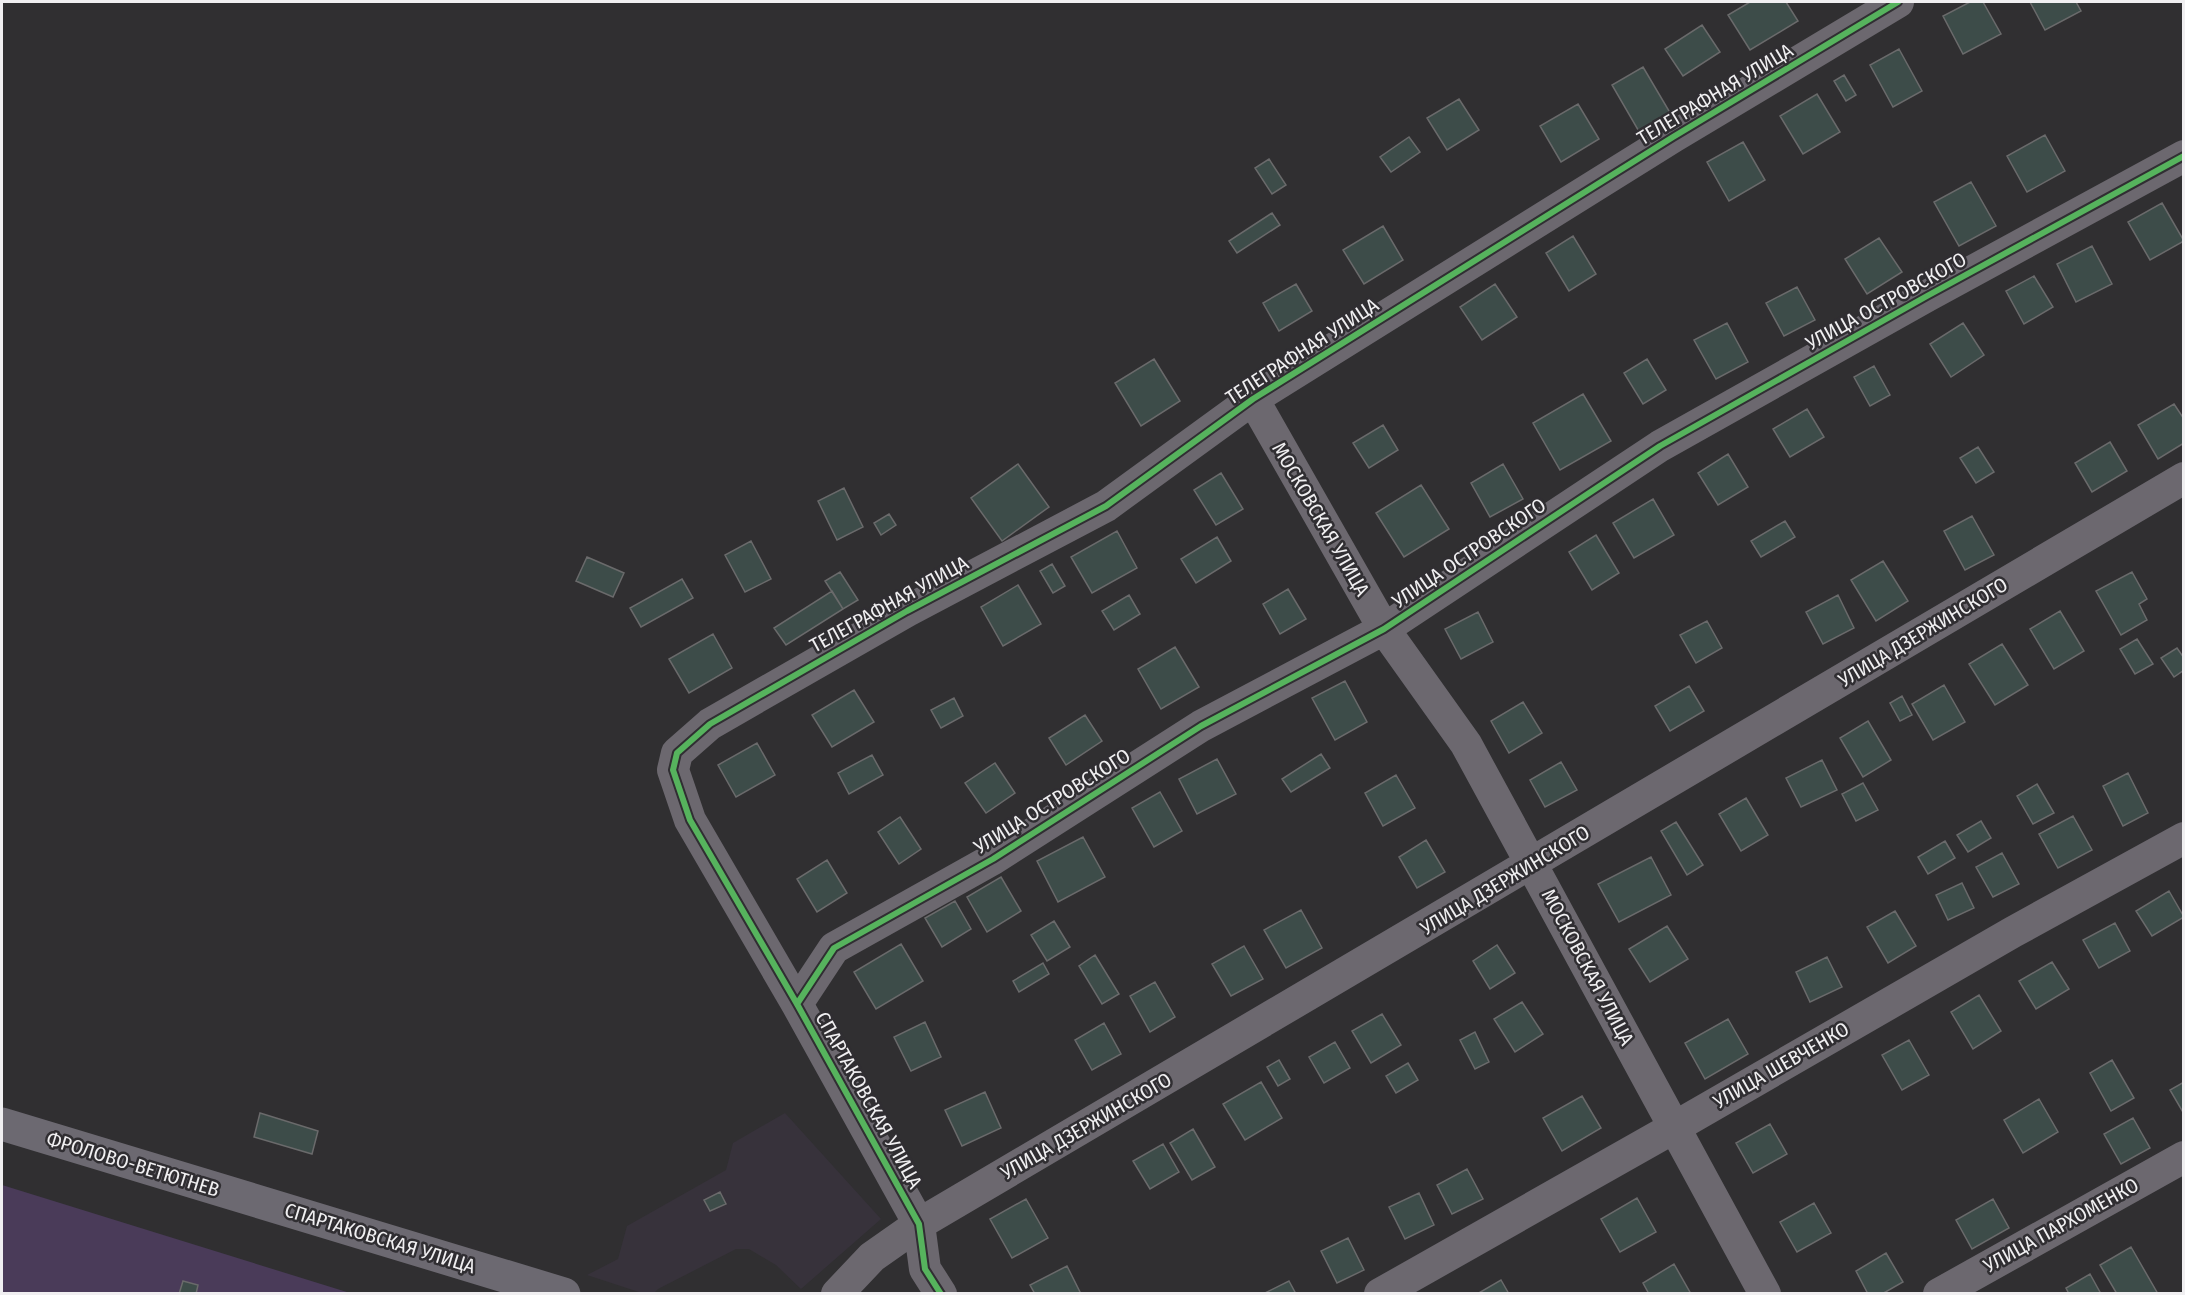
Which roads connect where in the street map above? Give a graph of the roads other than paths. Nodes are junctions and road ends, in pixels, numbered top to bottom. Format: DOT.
graph roads {
  1 [pos="1898,2"];
  2 [pos="2184,156"];
  3 [pos="1253,399"];
  4 [pos="2184,478"];
  5 [pos="1384,629"];
  6 [pos="673,770"];
  7 [pos="2184,838"];
  8 [pos="1533,864"];
  9 [pos="797,1004"];
  10 [pos="2,1124"];
  11 [pos="1675,1127"];
  12 [pos="2184,1157"];
  13 [pos="265,1204"];
  14 [pos="919,1224"];
  15 [pos="564,1293"];
  16 [pos="837,1293"];
  17 [pos="940,1293"];
  18 [pos="1380,1293"];
  19 [pos="1765,1293"];
  20 [pos="1939,1293"];
  1 -- 3 [label="street, ТЕЛЕГРАФНАЯ УЛИЦА"];
  2 -- 5 [label="street, УЛИЦА ОСТРОВСКОГО"];
  3 -- 5 [label="street, МОСКОВСКАЯ УЛИЦА"];
  3 -- 6 [label="street, ТЕЛЕГРАФНАЯ УЛИЦА"];
  4 -- 8 [label="street, УЛИЦА ДЗЕРЖИНСКОГО"];
  5 -- 8 [label="street, МОСКОВСКАЯ УЛИЦА"];
  5 -- 9 [label="street, УЛИЦА ОСТРОВСКОГО"];
  6 -- 9 [label="street, СПАРТАКОВСКАЯ УЛИЦА"];
  7 -- 11 [label="street, УЛИЦА ШЕВЧЕНКО"];
  8 -- 11 [label="street, МОСКОВСКАЯ УЛИЦА"];
  8 -- 14 [label="street, УЛИЦА ДЗЕРЖИНСКОГО"];
  9 -- 14 [label="street, СПАРТАКОВСКАЯ УЛИЦА"];
  10 -- 13 [label="main road, ФРОЛОВО-ВЕТЮТНЕВ"];
  11 -- 18 [label="street, УЛИЦА ШЕВЧЕНКО"];
  11 -- 19 [label="street, МОСКОВСКАЯ УЛИЦА"];
  12 -- 20 [label="street, УЛИЦА ПАРХОМЕНКО"];
  13 -- 15 [label="main road, СПАРТАКОВСКАЯ УЛИЦА"];
  14 -- 16 [label="street, УЛИЦА ДЗЕРЖИНСКОГО"];
  14 -- 17 [label="street"];
}
